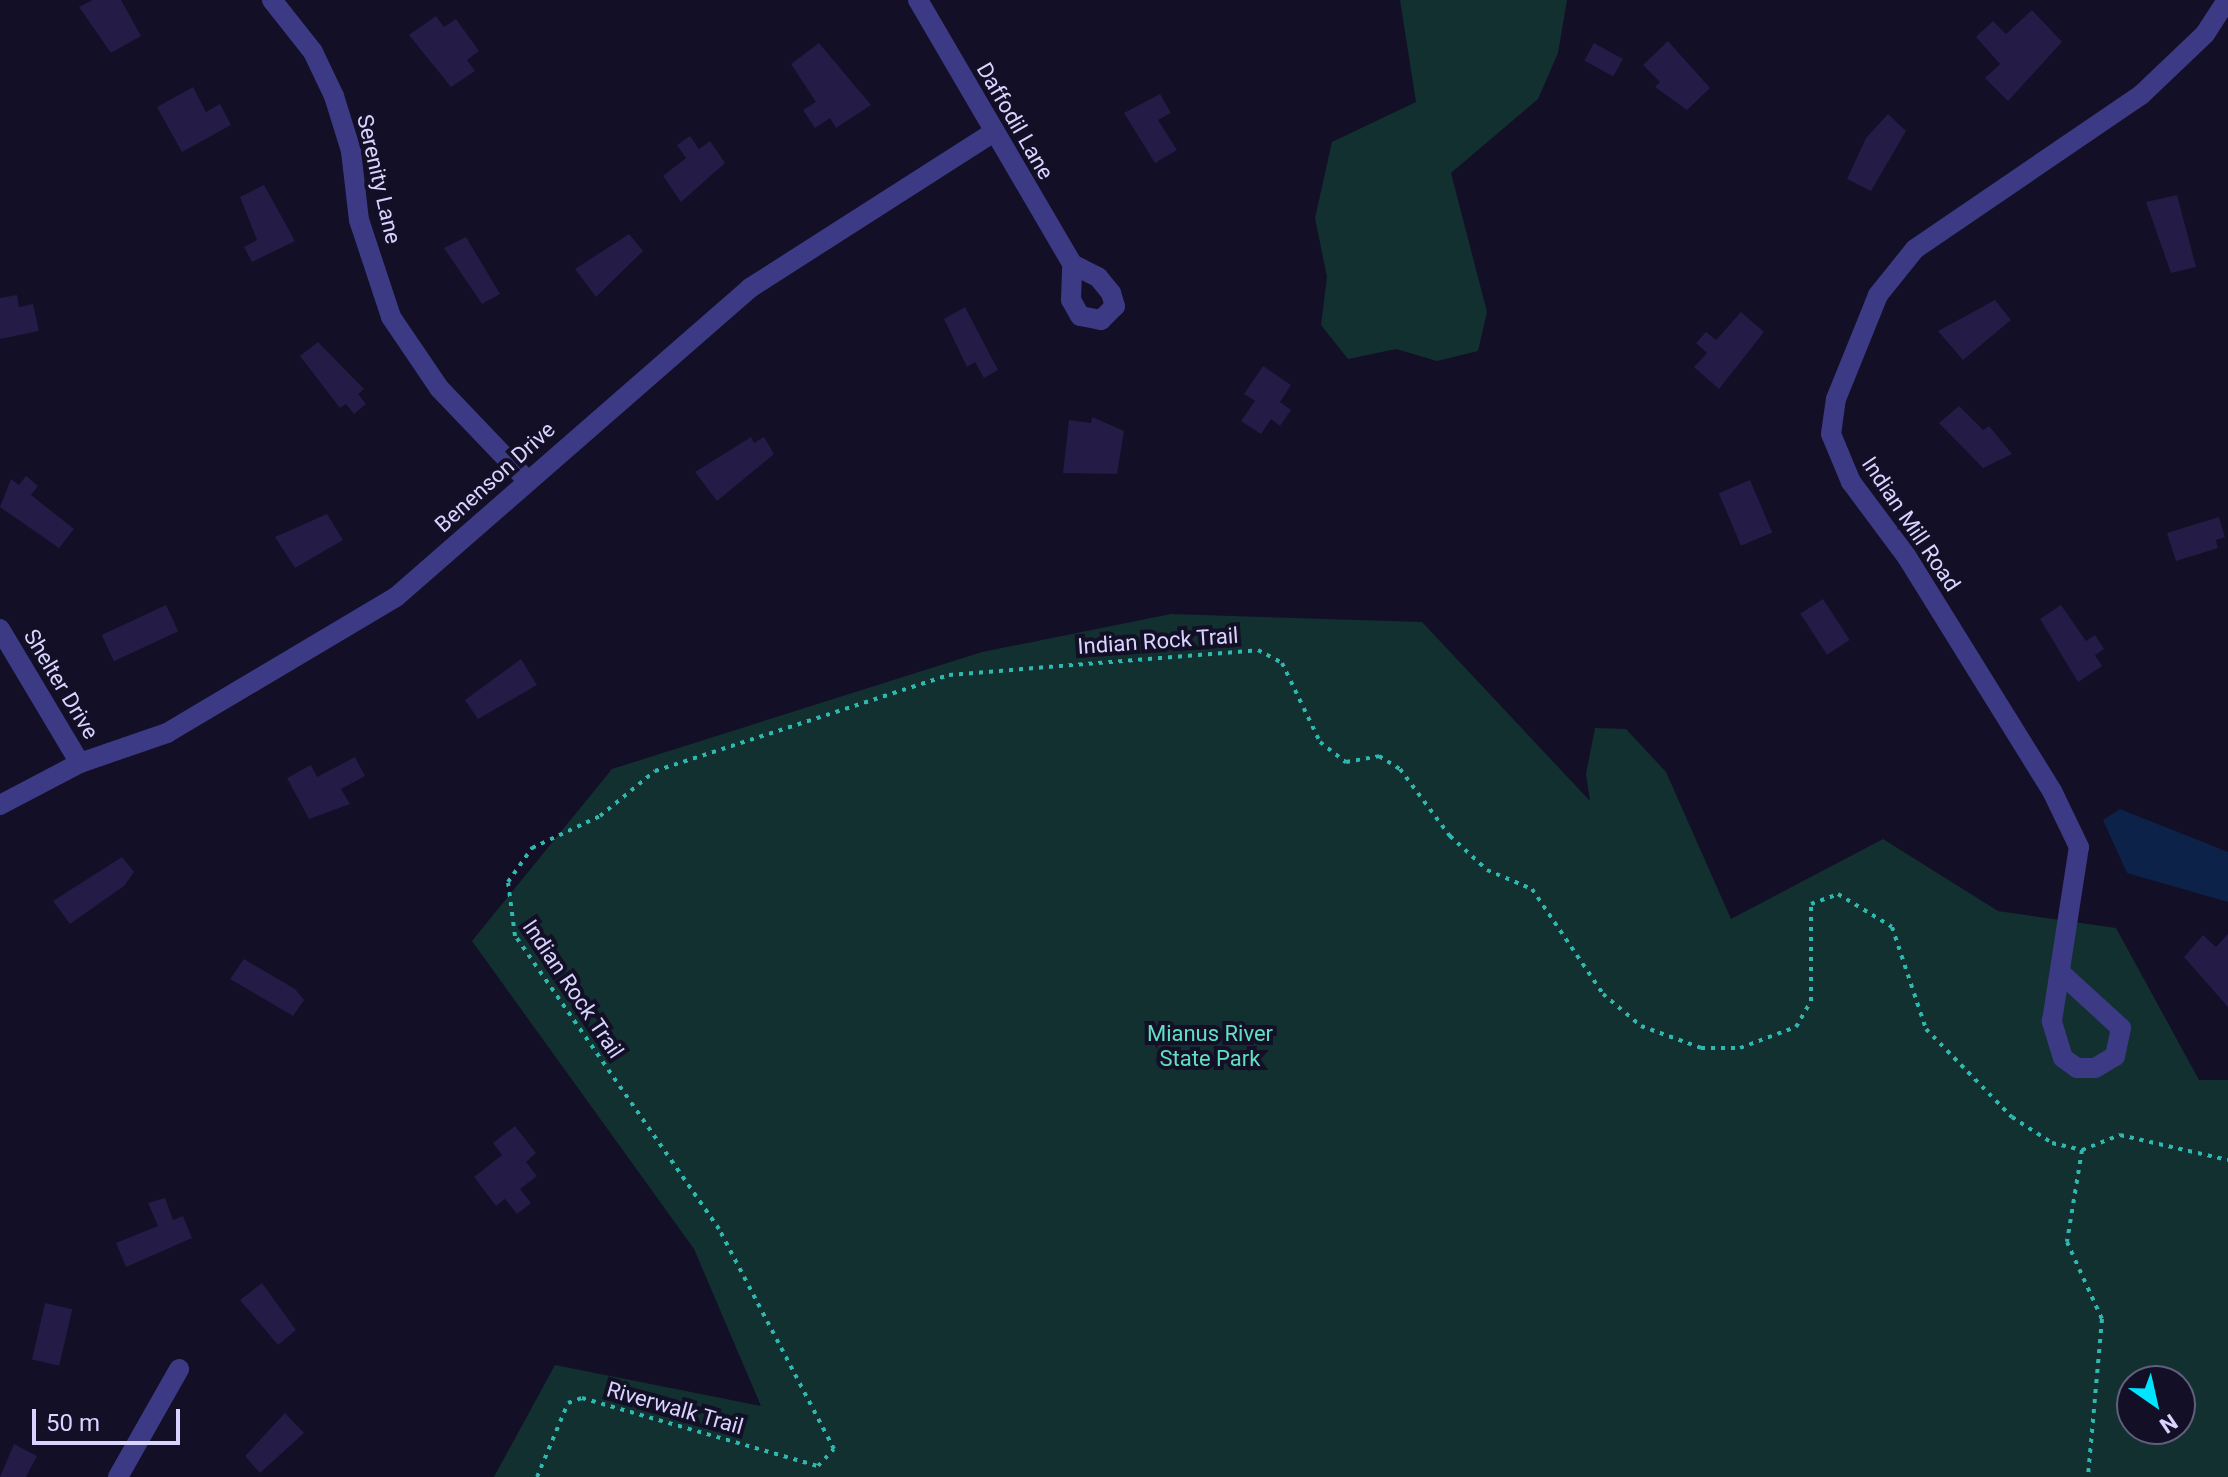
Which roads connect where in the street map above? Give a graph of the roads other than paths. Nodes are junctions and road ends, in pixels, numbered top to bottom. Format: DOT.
graph roads {
  1 [pos="272,0"];
  2 [pos="918,0"];
  3 [pos="2227,0"];
  4 [pos="992,133"];
  5 [pos="1072,264"];
  6 [pos="527,480"];
  7 [pos="0,629"];
  8 [pos="80,763"];
  9 [pos="0,805"];
  10 [pos="2062,974"];
  11 [pos="179,1369"];
  12 [pos="118,1477"];
  1 -- 6 [label="street, Serenity Lane"];
  2 -- 4 [label="street, Daffodil Lane"];
  3 -- 10 [label="street, Indian Mill Road"];
  4 -- 5 [label="street, Daffodil Lane"];
  4 -- 6 [label="street, Benenson Drive"];
  6 -- 8 [label="street, Benenson Drive"];
  7 -- 8 [label="street, Shelter Drive"];
  8 -- 9 [label="street, Benenson Drive"];
  10 -- 10 [label="street, Indian Mill Road"];
  11 -- 12 [label="street"];
}
